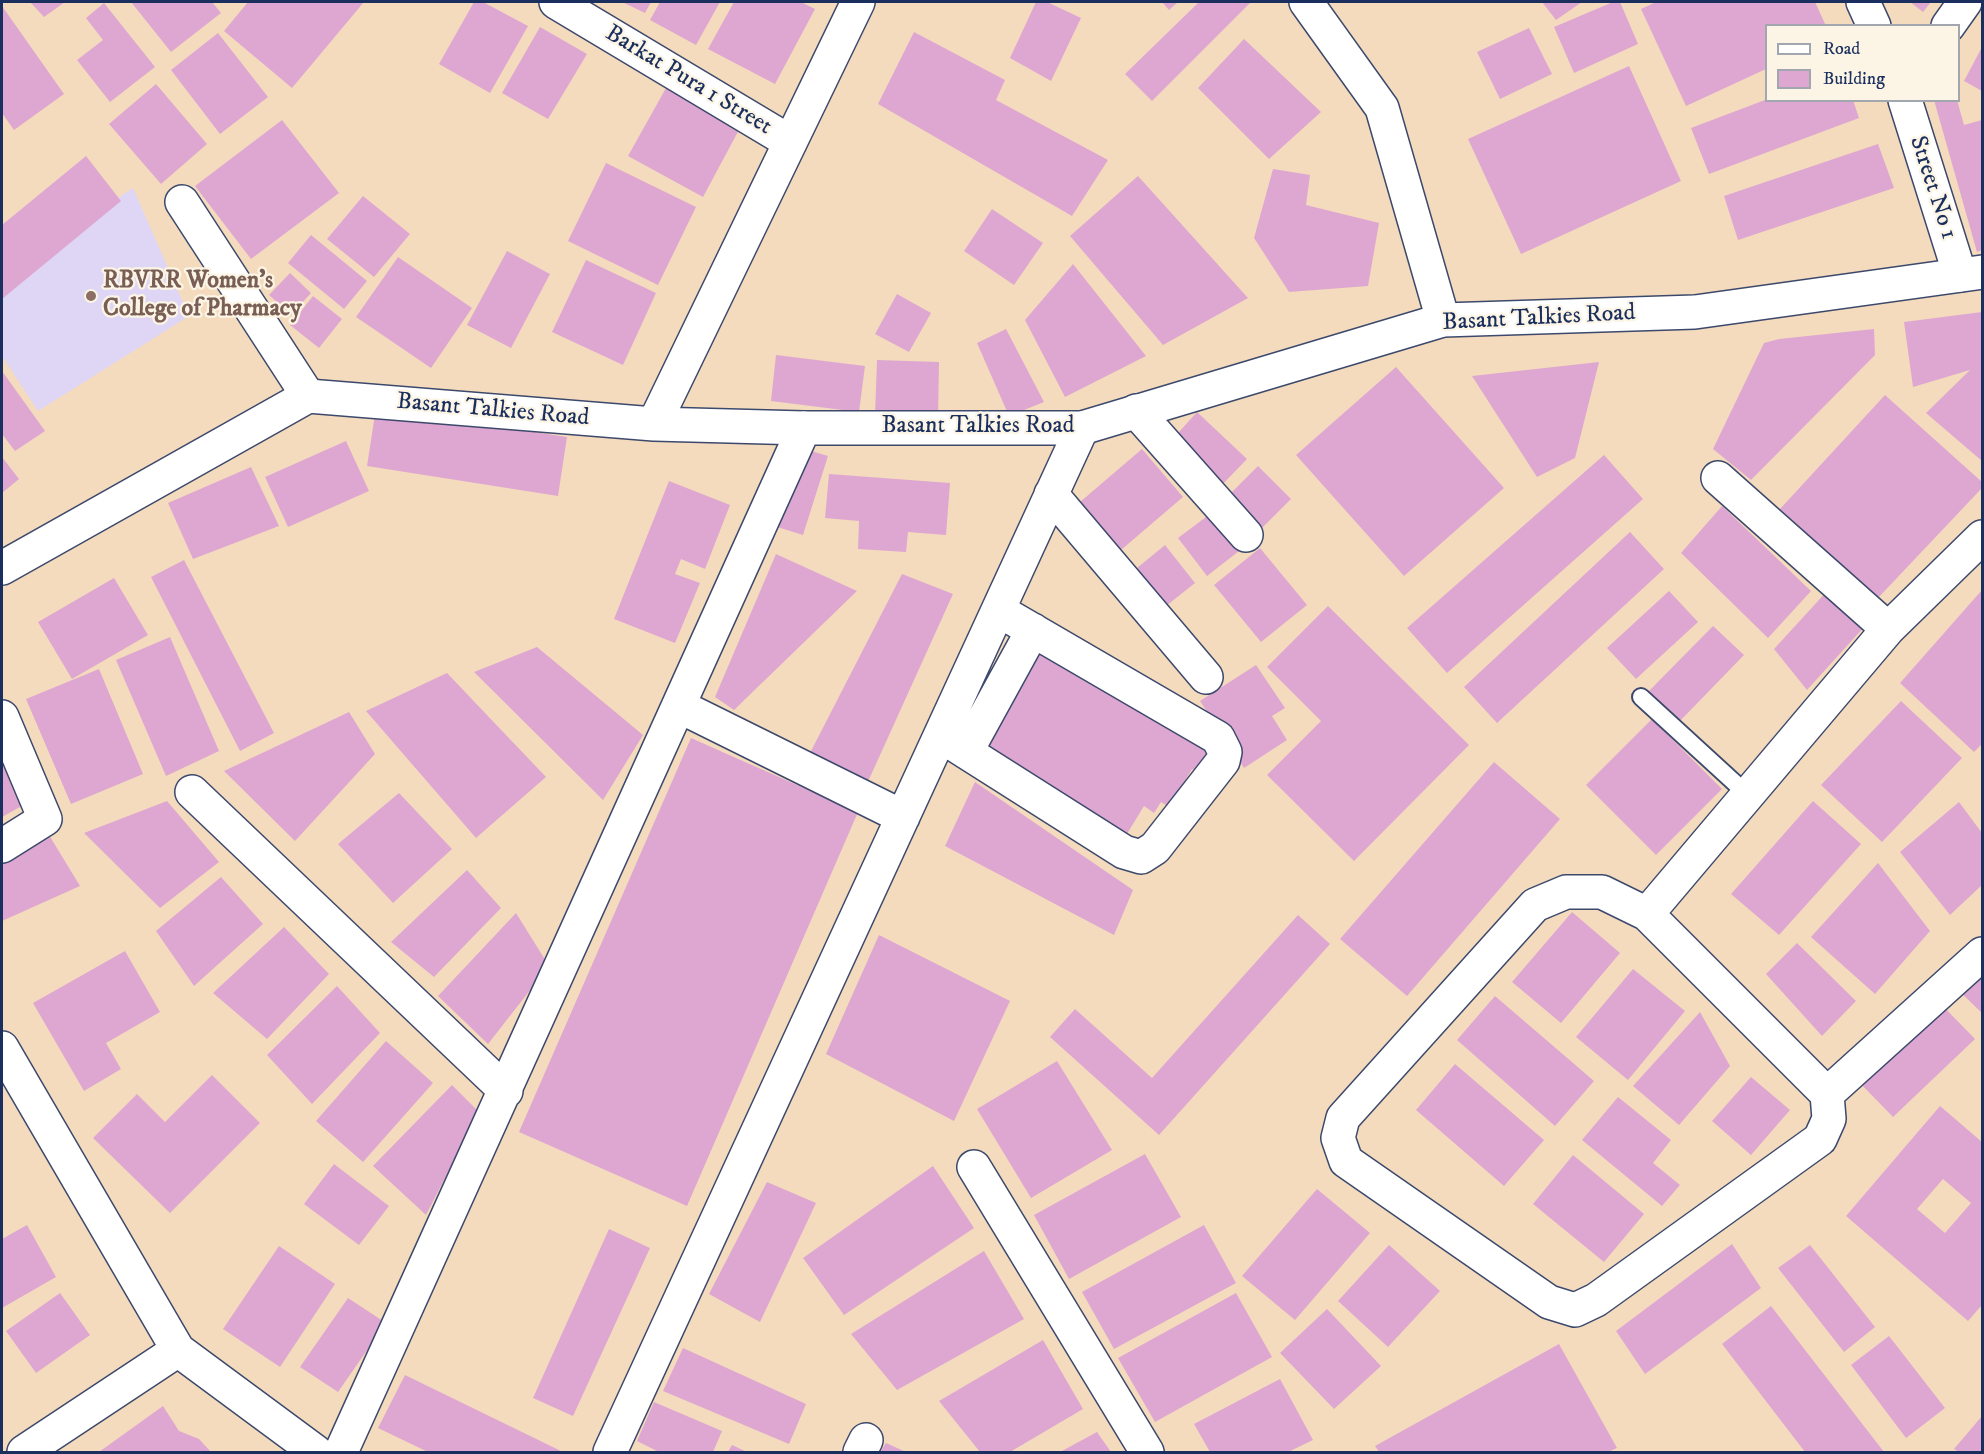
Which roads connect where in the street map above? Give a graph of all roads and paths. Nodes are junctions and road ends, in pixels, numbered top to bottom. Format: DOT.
graph roads {
  1 [pos="556,2"];
  2 [pos="858,2"];
  3 [pos="1306,2"];
  4 [pos="1863,2"];
  5 [pos="1965,2"];
  6 [pos="1873,24"];
  7 [pos="1948,24"];
  8 [pos="1906,102"];
  9 [pos="790,142"];
  10 [pos="182,202"];
  11 [pos="1971,273"];
  12 [pos="1443,320"];
  13 [pos="308,396"];
  14 [pos="1136,411"];
  15 [pos="654,424"];
  16 [pos="1082,428"];
  17 [pos="804,429"];
  18 [pos="1718,478"];
  19 [pos="1051,494"];
  20 [pos="1246,536"];
  21 [pos="1983,537"];
  22 [pos="2,568"];
  23 [pos="999,610"];
  24 [pos="1888,629"];
  25 [pos="1033,630"];
  26 [pos="1206,677"];
  27 [pos="1641,697"];
  28 [pos="679,706"];
  29 [pos="2,717"];
  30 [pos="953,744"];
  31 [pos="192,792"];
  32 [pos="1748,795"];
  33 [pos="903,817"];
  34 [pos="2,846"];
  35 [pos="1647,914"];
  36 [pos="1983,954"];
  37 [pos="2,1048"];
  38 [pos="506,1091"];
  39 [pos="1827,1094"];
  40 [pos="974,1167"];
  41 [pos="178,1350"];
  42 [pos="24,1452"];
  43 [pos="316,1452"];
  44 [pos="341,1452"];
  45 [pos="610,1452"];
  46 [pos="1147,1452"];
  1 -- 9 [label="street, Barkat Pura 1 Street"];
  2 -- 9 [label="street"];
  3 -- 12 [label="street"];
  4 -- 6 [label="street"];
  5 -- 7 [label="street"];
  8 -- 11 [label="street, Street No 1"];
  9 -- 15 [label="street"];
  10 -- 13 [label="street"];
  11 -- 12 [label="street, Basant Talkies Road"];
  12 -- 14 [label="street, Basant Talkies Road"];
  13 -- 15 [label="street, Basant Talkies Road"];
  13 -- 22 [label="street"];
  14 -- 16 [label="street, Basant Talkies Road"];
  14 -- 20 [label="street"];
  15 -- 17 [label="street, Basant Talkies Road"];
  16 -- 17 [label="street, Basant Talkies Road"];
  16 -- 19 [label="street"];
  17 -- 28 [label="street"];
  18 -- 24 [label="street"];
  19 -- 23 [label="street"];
  19 -- 26 [label="street"];
  21 -- 24 [label="street"];
  23 -- 25 [label="street"];
  23 -- 30 [label="street"];
  24 -- 32 [label="street"];
  25 -- 30 [label="street"];
  25 -- 30 [label="street"];
  27 -- 32 [label="lane"];
  28 -- 33 [label="street"];
  28 -- 38 [label="street"];
  29 -- 34 [label="street"];
  30 -- 33 [label="street"];
  31 -- 38 [label="street"];
  32 -- 35 [label="street"];
  33 -- 45 [label="street"];
  35 -- 39 [label="street"];
  35 -- 39 [label="street"];
  36 -- 39 [label="street"];
  37 -- 41 [label="street"];
  38 -- 44 [label="street"];
  40 -- 46 [label="street"];
  41 -- 42 [label="street"];
  41 -- 43 [label="street"];
}
